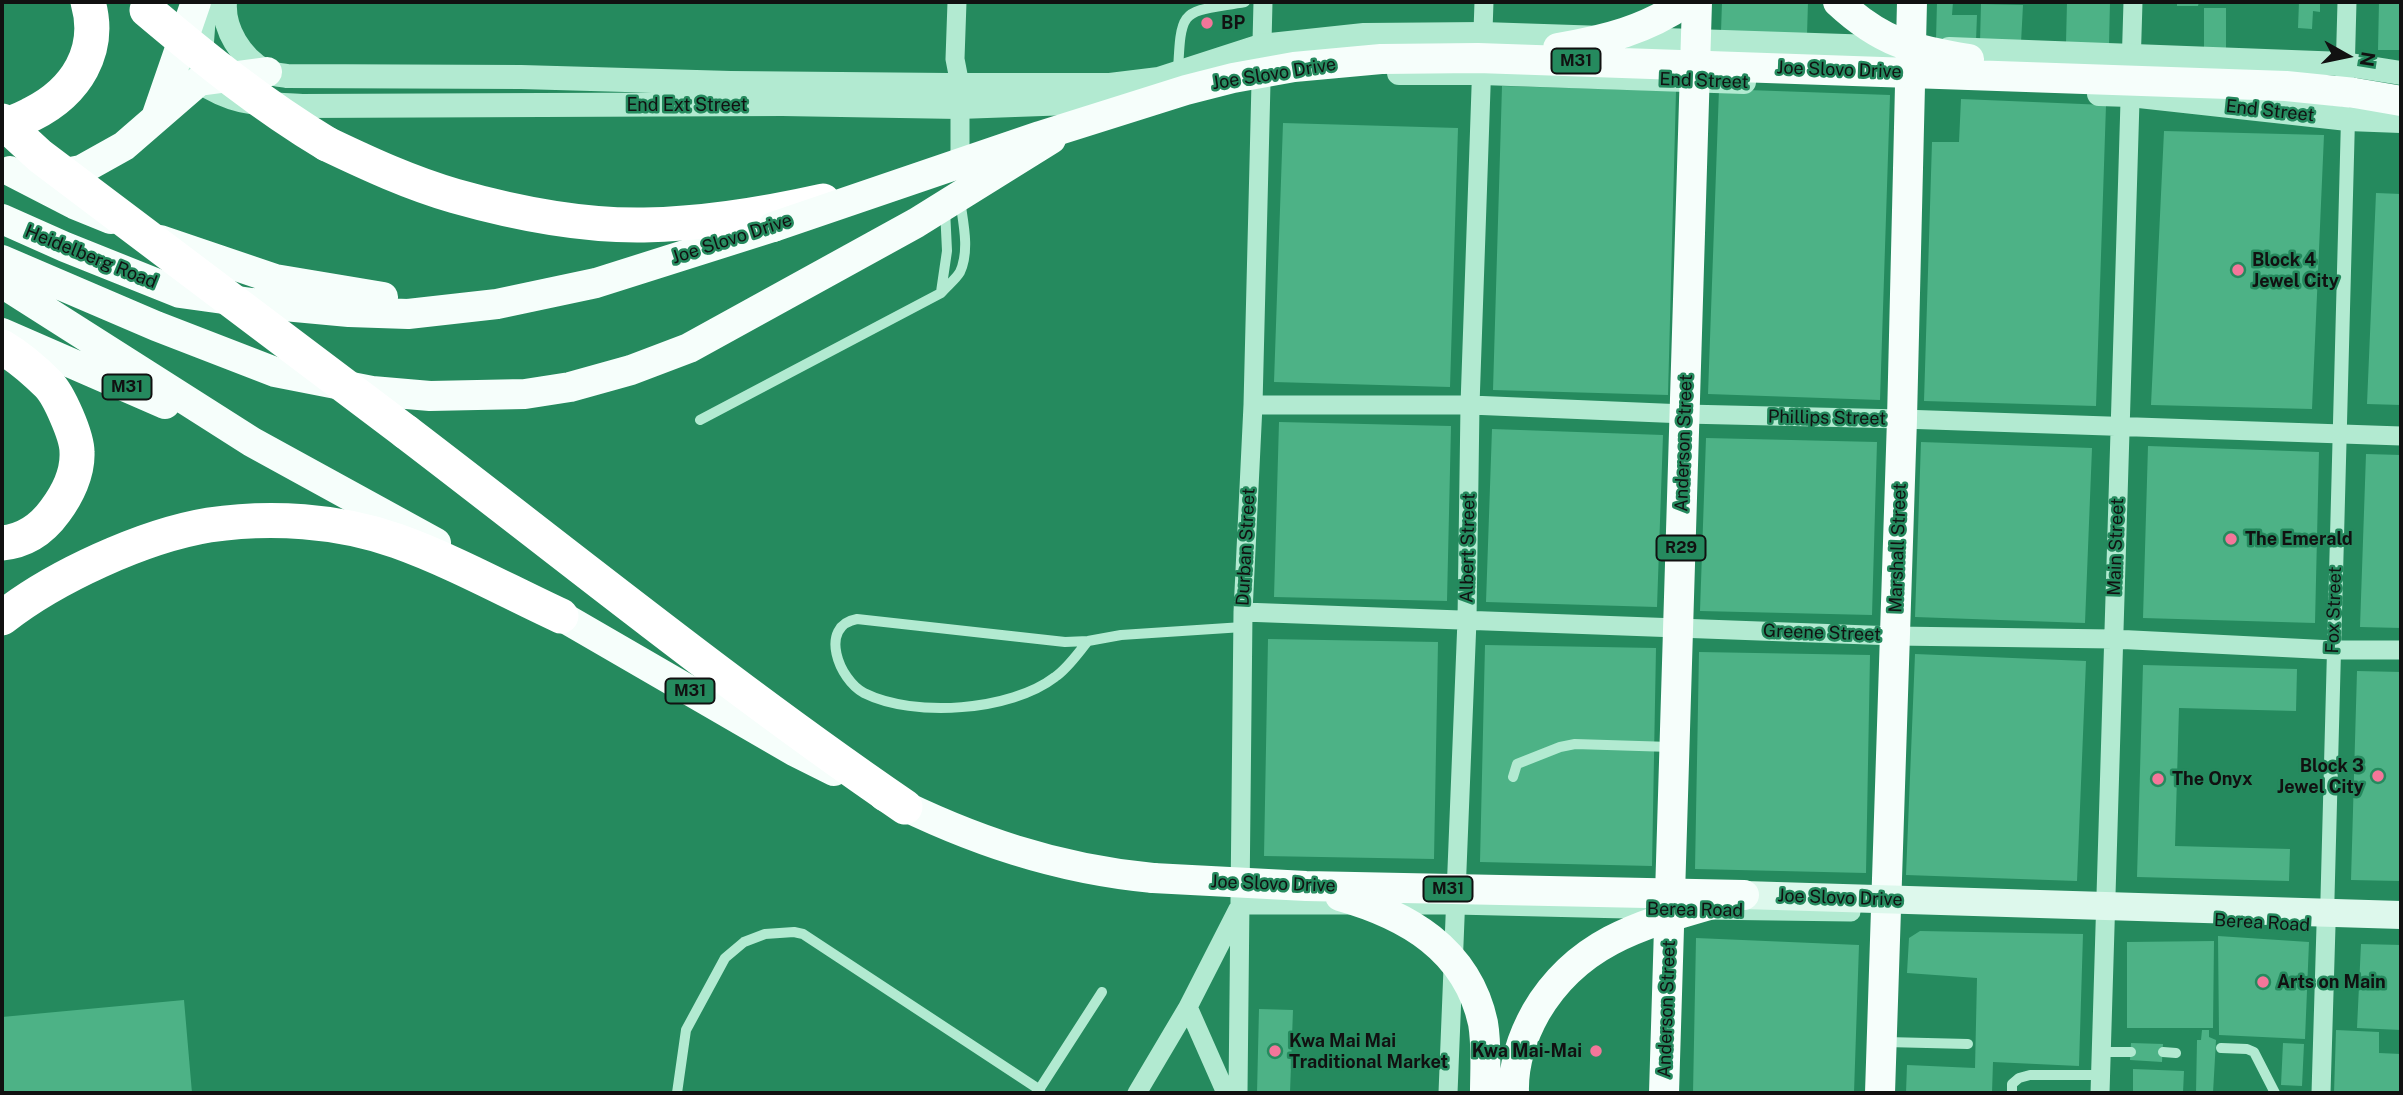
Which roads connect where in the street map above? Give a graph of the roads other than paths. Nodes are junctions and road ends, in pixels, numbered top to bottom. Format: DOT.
graph roads {
  1 [pos="88,2"];
  2 [pos="196,2"];
  3 [pos="205,2"];
  4 [pos="225,2"];
  5 [pos="957,2"];
  6 [pos="1245,2"];
  7 [pos="1263,2"];
  8 [pos="1484,2"];
  9 [pos="1686,2"];
  10 [pos="1697,2"];
  11 [pos="1838,2"];
  12 [pos="1912,2"];
  13 [pos="2133,2"];
  14 [pos="2347,2"];
  15 [pos="144,6"];
  16 [pos="1695,41"];
  17 [pos="1261,46"];
  18 [pos="1910,48"];
  19 [pos="1481,55"];
  20 [pos="2132,56"];
  21 [pos="2344,64"];
  22 [pos="267,72"];
  23 [pos="1178,73"];
  24 [pos="2401,73"];
  25 [pos="2086,78"];
  26 [pos="1694,80"];
  27 [pos="199,81"];
  28 [pos="1259,86"];
  29 [pos="1909,87"];
  30 [pos="2130,95"];
  31 [pos="954,96"];
  32 [pos="2401,101"];
  33 [pos="1108,104"];
  34 [pos="157,116"];
  35 [pos="2348,119"];
  36 [pos="2401,121"];
  37 [pos="2,123"];
  38 [pos="6,169"];
  39 [pos="911,180"];
  40 [pos="952,200"];
  41 [pos="2,219"];
  42 [pos="2,260"];
  43 [pos="2,283"];
  44 [pos="180,293"];
  45 [pos="941,293"];
  46 [pos="457,308"];
  47 [pos="2,332"];
  48 [pos="2,347"];
  49 [pos="1252,405"];
  50 [pos="1470,405"];
  51 [pos="1685,414"];
  52 [pos="1902,419"];
  53 [pos="700,421"];
  54 [pos="2120,428"];
  55 [pos="2340,433"];
  56 [pos="2401,436"];
  57 [pos="252,442"];
  58 [pos="2,543"];
  59 [pos="561,616"];
  60 [pos="2,618"];
  61 [pos="1243,620"];
  62 [pos="1467,620"];
  63 [pos="1679,628"];
  64 [pos="1895,636"];
  65 [pos="2113,639"];
  66 [pos="1088,641"];
  67 [pos="2333,650"];
  68 [pos="2401,650"];
  69 [pos="1675,747"];
  70 [pos="1513,777"];
  71 [pos="905,807"];
  72 [pos="1306,886"];
  73 [pos="1744,895"];
  74 [pos="1240,905"];
  75 [pos="1455,905"];
  76 [pos="1671,910"];
  77 [pos="1885,912"];
  78 [pos="2401,915"];
  79 [pos="2106,916"];
  80 [pos="2326,926"];
  81 [pos="2401,928"];
  82 [pos="1102,992"];
  83 [pos="1667,999"];
  84 [pos="1188,1007"];
  85 [pos="1882,1042"];
  86 [pos="1968,1044"];
  87 [pos="2221,1048"];
  88 [pos="2101,1052"];
  89 [pos="2131,1052"];
  90 [pos="2163,1052"];
  91 [pos="2176,1053"];
  92 [pos="2101,1084"];
  93 [pos="1038,1091"];
  94 [pos="677,1093"];
  95 [pos="1137,1093"];
  96 [pos="1226,1093"];
  97 [pos="1238,1093"];
  98 [pos="1448,1093"];
  99 [pos="1485,1093"];
  100 [pos="1514,1093"];
  101 [pos="1643,1093"];
  102 [pos="1664,1093"];
  103 [pos="1880,1093"];
  104 [pos="2012,1093"];
  105 [pos="2275,1093"];
  106 [pos="2321,1093"];
  1 -- 37 [label="highway"];
  2 -- 34 [label="main road"];
  3 -- 27 [label="street"];
  4 -- 22 [label="street"];
  5 -- 31 [label="street"];
  6 -- 23 [label="lane"];
  7 -- 17 [label="street, Durban Street"];
  8 -- 19 [label="street, Albert Street"];
  9 -- 19 [label="main road, bridge"];
  10 -- 16 [label="main road, Anderson Street / R29"];
  11 -- 25 [label="main road, bridge"];
  12 -- 18 [label="main road, Marshall Street"];
  13 -- 20 [label="street, Main Street"];
  14 -- 21 [label="street, Fox Street"];
  15 -- 39 [label="highway, bridge"];
  16 -- 18 [label="street, End Street"];
  16 -- 19 [label="street, End Street"];
  16 -- 26 [label="main road, Anderson Street / R29"];
  17 -- 19 [label="street, End Street"];
  17 -- 23 [label="street, End Ext Street"];
  17 -- 28 [label="street, Durban Street"];
  18 -- 20 [label="street, End Street"];
  18 -- 29 [label="main road, Marshall Street"];
  19 -- 25 [label="main road, Joe Slovo Drive / M31, bridge"];
  19 -- 26 [label="street, End Street"];
  19 -- 28 [label="street, End Street"];
  19 -- 39 [label="main road, Joe Slovo Drive / M31, bridge"];
  19 -- 50 [label="street, Albert Street"];
  20 -- 21 [label="street, End Street"];
  20 -- 30 [label="street, Main Street"];
  21 -- 24 [label="street, End Street"];
  21 -- 35 [label="street, Fox Street"];
  22 -- 27 [label="main road"];
  22 -- 31 [label="street, End Ext Street"];
  23 -- 31 [label="street, End Ext Street"];
  25 -- 32 [label="main road, Joe Slovo Drive / M31, bridge"];
  26 -- 29 [label="street, End Street"];
  26 -- 51 [label="main road, Anderson Street / R29"];
  27 -- 31 [label="street, End Ext Street"];
  27 -- 34 [label="main road"];
  28 -- 33 [label="street, End Ext Street"];
  28 -- 49 [label="street, Durban Street"];
  29 -- 30 [label="street, End Street"];
  29 -- 52 [label="main road, Marshall Street"];
  30 -- 35 [label="street, End Street"];
  30 -- 54 [label="street, Main Street"];
  31 -- 33 [label="street, End Ext Street"];
  31 -- 40 [label="street"];
  33 -- 40 [label="main road"];
  34 -- 38 [label="main road"];
  35 -- 36 [label="street, End Street"];
  35 -- 55 [label="street, Fox Street"];
  37 -- 71 [label="highway, bridge"];
  38 -- 46 [label="main road"];
  39 -- 46 [label="main road, Joe Slovo Drive / M31, bridge"];
  40 -- 42 [label="main road"];
  40 -- 45 [label="lane"];
  40 -- 45 [label="lane"];
  41 -- 44 [label="main road, Heidelberg Road / M31"];
  43 -- 57 [label="main road"];
  44 -- 46 [label="main road, Joe Slovo Drive / M31"];
  45 -- 53 [label="lane"];
  47 -- 57 [label="main road, M31"];
  48 -- 58 [label="highway"];
  49 -- 50 [label="street, Phillips Street"];
  49 -- 61 [label="street, Durban Street"];
  50 -- 51 [label="street, Phillips Street"];
  50 -- 62 [label="street, Albert Street"];
  51 -- 52 [label="street, Phillips Street"];
  51 -- 63 [label="main road, Anderson Street / R29"];
  52 -- 54 [label="street, Phillips Street"];
  52 -- 64 [label="main road, Marshall Street"];
  54 -- 55 [label="street, Phillips Street"];
  54 -- 65 [label="street, Main Street"];
  55 -- 56 [label="street, Phillips Street"];
  55 -- 67 [label="street, Fox Street"];
  57 -- 59 [label="main road, Joe Slovo Drive / M31"];
  59 -- 60 [label="highway"];
  59 -- 71 [label="main road, Joe Slovo Drive / M31"];
  61 -- 62 [label="street, Greene Street"];
  61 -- 66 [label="lane"];
  61 -- 74 [label="street, Durban Street"];
  62 -- 63 [label="street, Greene Street"];
  62 -- 75 [label="street, Albert Street"];
  63 -- 64 [label="street, Greene Street"];
  63 -- 69 [label="main road, Anderson Street / R29"];
  64 -- 65 [label="street, Greene Street"];
  64 -- 77 [label="main road, Marshall Street"];
  65 -- 67 [label="street, Greene Street"];
  65 -- 79 [label="street, Main Street"];
  66 -- 66 [label="lane"];
  67 -- 68 [label="street, Greene Street"];
  67 -- 80 [label="street, Fox Street"];
  69 -- 70 [label="lane"];
  69 -- 76 [label="main road, Anderson Street / R29"];
  71 -- 72 [label="main road, Joe Slovo Drive / M31, bridge"];
  72 -- 73 [label="main road, Joe Slovo Drive / M31, bridge"];
  72 -- 99 [label="main road, bridge"];
  73 -- 78 [label="main road, Joe Slovo Drive / M31, bridge"];
  73 -- 100 [label="main road, bridge"];
  74 -- 75 [label="street, Berea Road"];
  74 -- 84 [label="street"];
  74 -- 97 [label="street, Durban Street"];
  75 -- 76 [label="street, Berea Road"];
  75 -- 98 [label="street, Albert Street"];
  76 -- 77 [label="street, Berea Road"];
  76 -- 83 [label="main road, Anderson Street / R29"];
  77 -- 79 [label="street, Berea Road"];
  77 -- 85 [label="main road, Marshall Street"];
  79 -- 80 [label="street, Berea Road"];
  79 -- 88 [label="street, Main Street"];
  80 -- 81 [label="street, Berea Road"];
  80 -- 106 [label="street, Fox Street"];
  82 -- 93 [label="lane"];
  83 -- 101 [label="main road"];
  83 -- 102 [label="main road, Anderson Street / R29"];
  84 -- 95 [label="street"];
  84 -- 96 [label="street"];
  85 -- 86 [label="lane"];
  85 -- 103 [label="main road, Marshall Street"];
  87 -- 105 [label="lane"];
  88 -- 89 [label="lane"];
  88 -- 92 [label="street, Main Street"];
  90 -- 91 [label="lane"];
  92 -- 104 [label="lane"];
  93 -- 94 [label="lane"];
}
